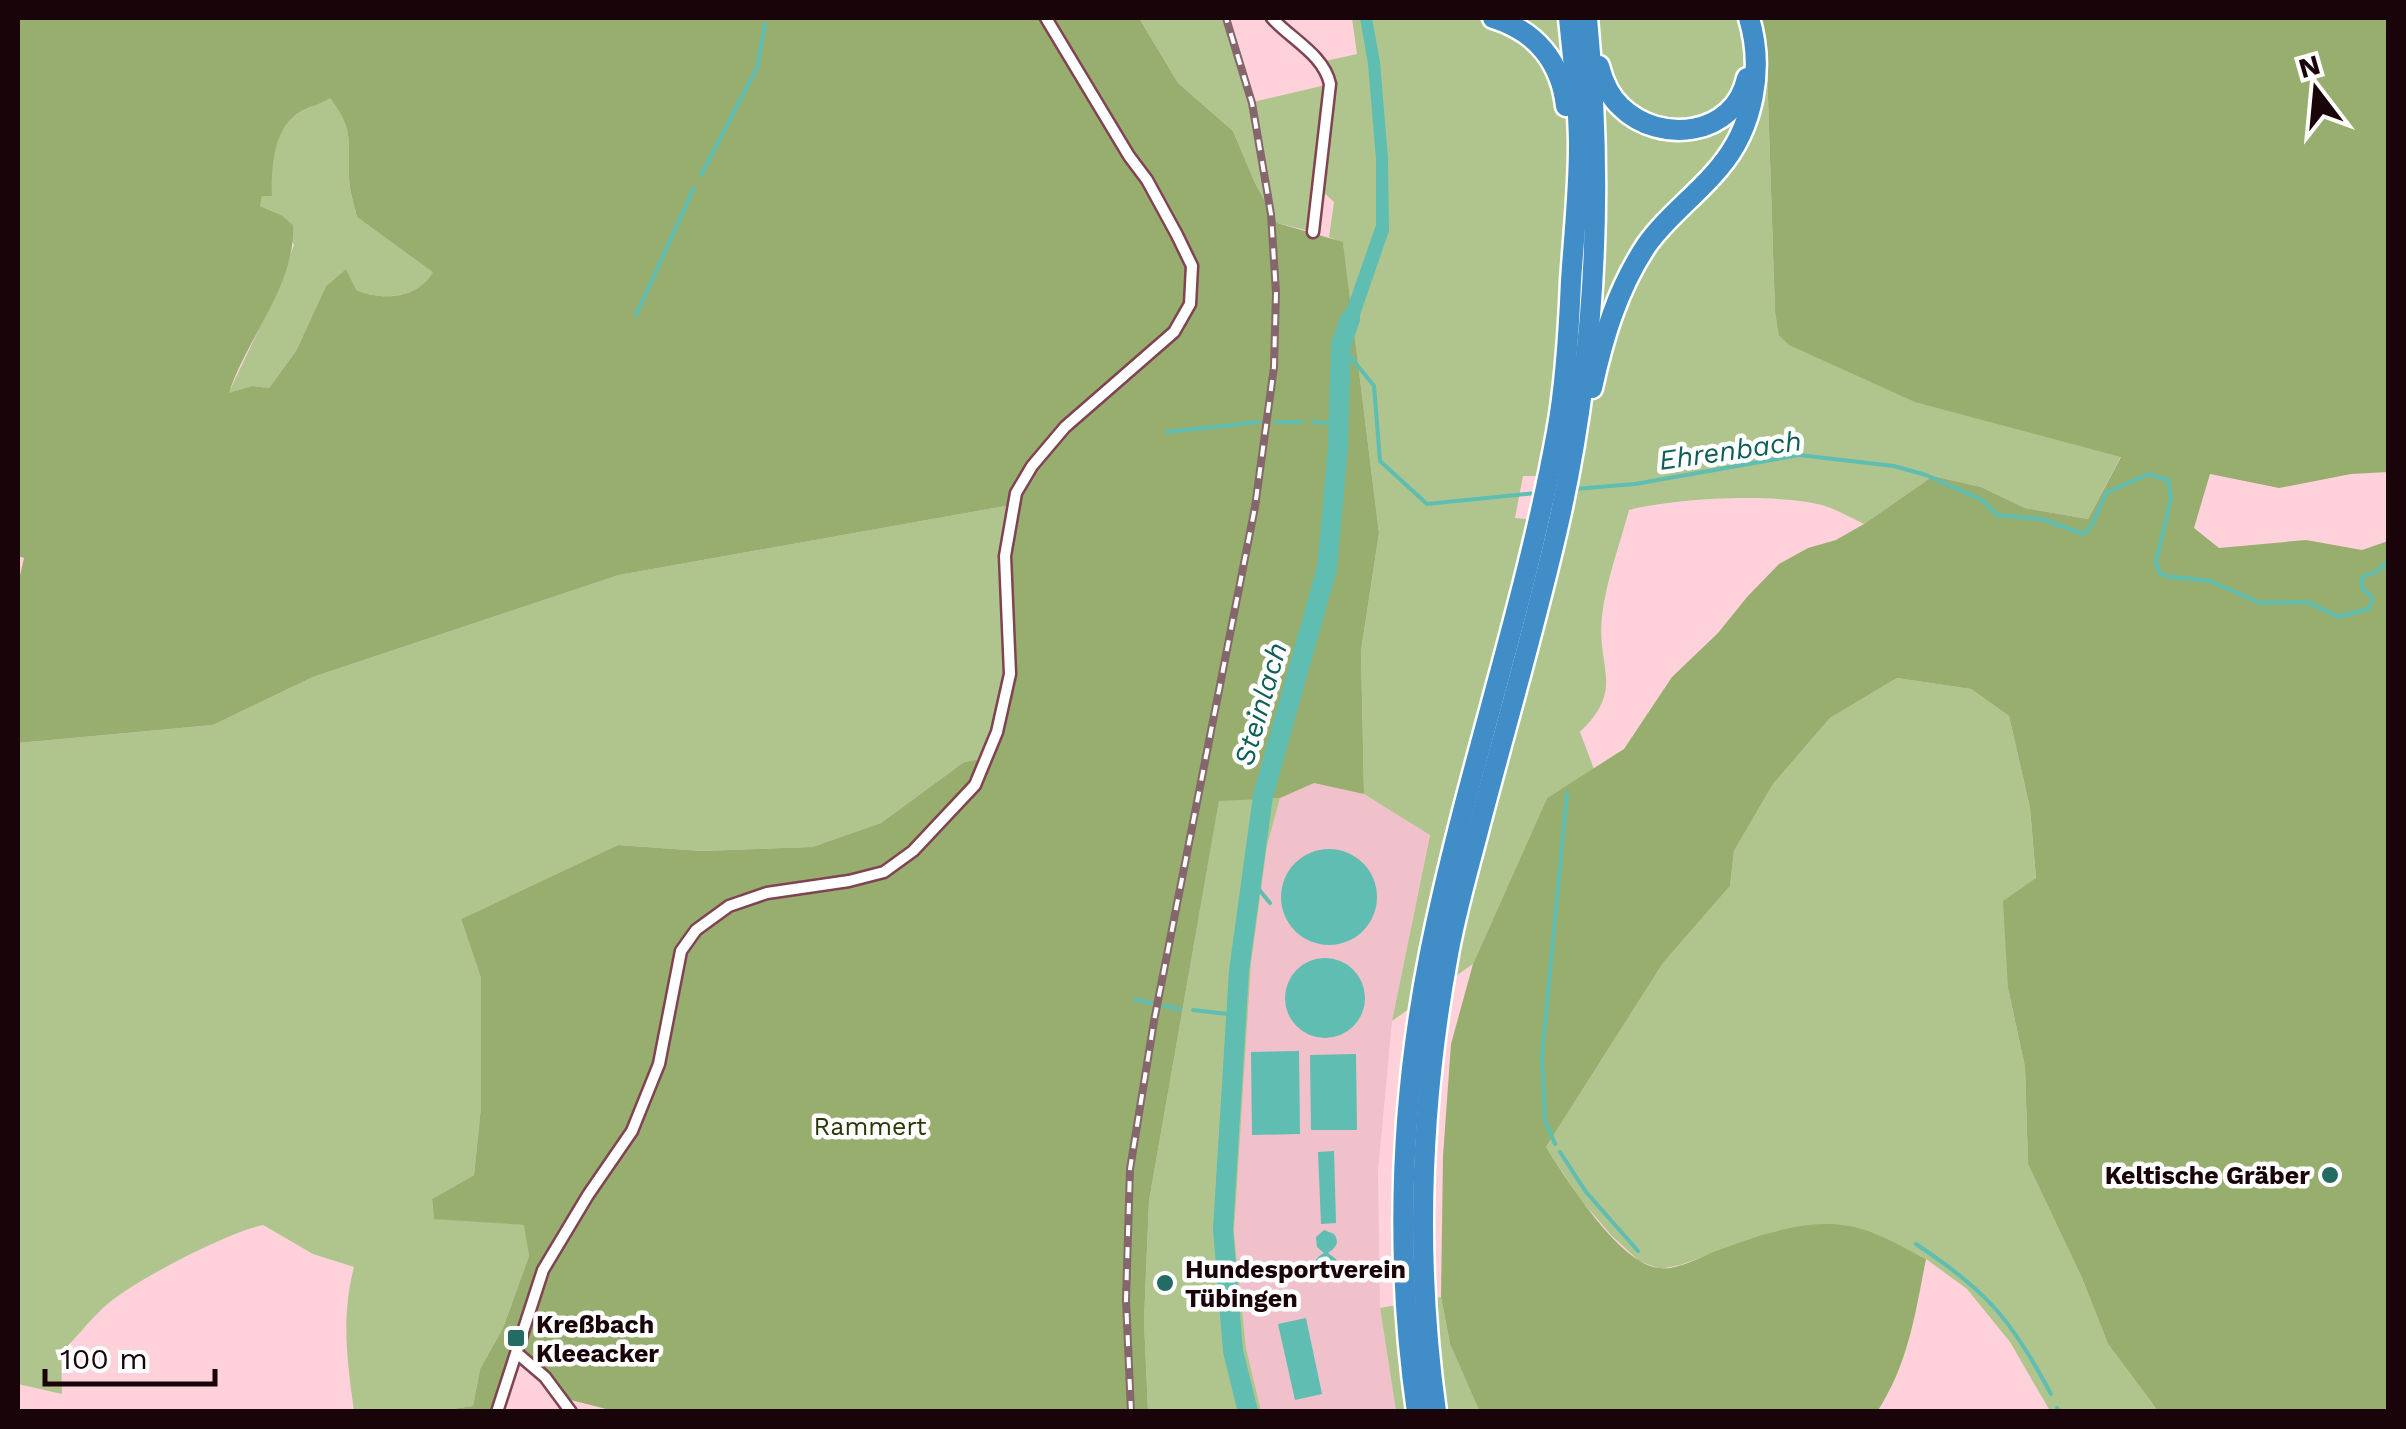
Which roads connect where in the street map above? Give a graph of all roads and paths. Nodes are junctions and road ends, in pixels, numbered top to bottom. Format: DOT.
graph roads {
  1 [pos="1046,18"];
  2 [pos="1272,18"];
  3 [pos="1493,18"];
  4 [pos="1569,18"];
  5 [pos="1590,18"];
  6 [pos="1741,18"];
  7 [pos="1749,18"];
  8 [pos="1576,202"];
  9 [pos="1313,232"];
  10 [pos="1562,471"];
  11 [pos="518,1354"];
  12 [pos="497,1412"];
  13 [pos="571,1412"];
  14 [pos="1417,1412"];
  15 [pos="1436,1412"];
  1 -- 11 [label="street"];
  2 -- 9 [label="street"];
  3 -- 8 [label="highway"];
  4 -- 8 [label="highway"];
  5 -- 6 [label="highway"];
  5 -- 10 [label="highway"];
  7 -- 10 [label="highway"];
  8 -- 10 [label="highway"];
  10 -- 14 [label="highway"];
  10 -- 15 [label="highway"];
  11 -- 12 [label="street"];
  11 -- 13 [label="street"];
}
